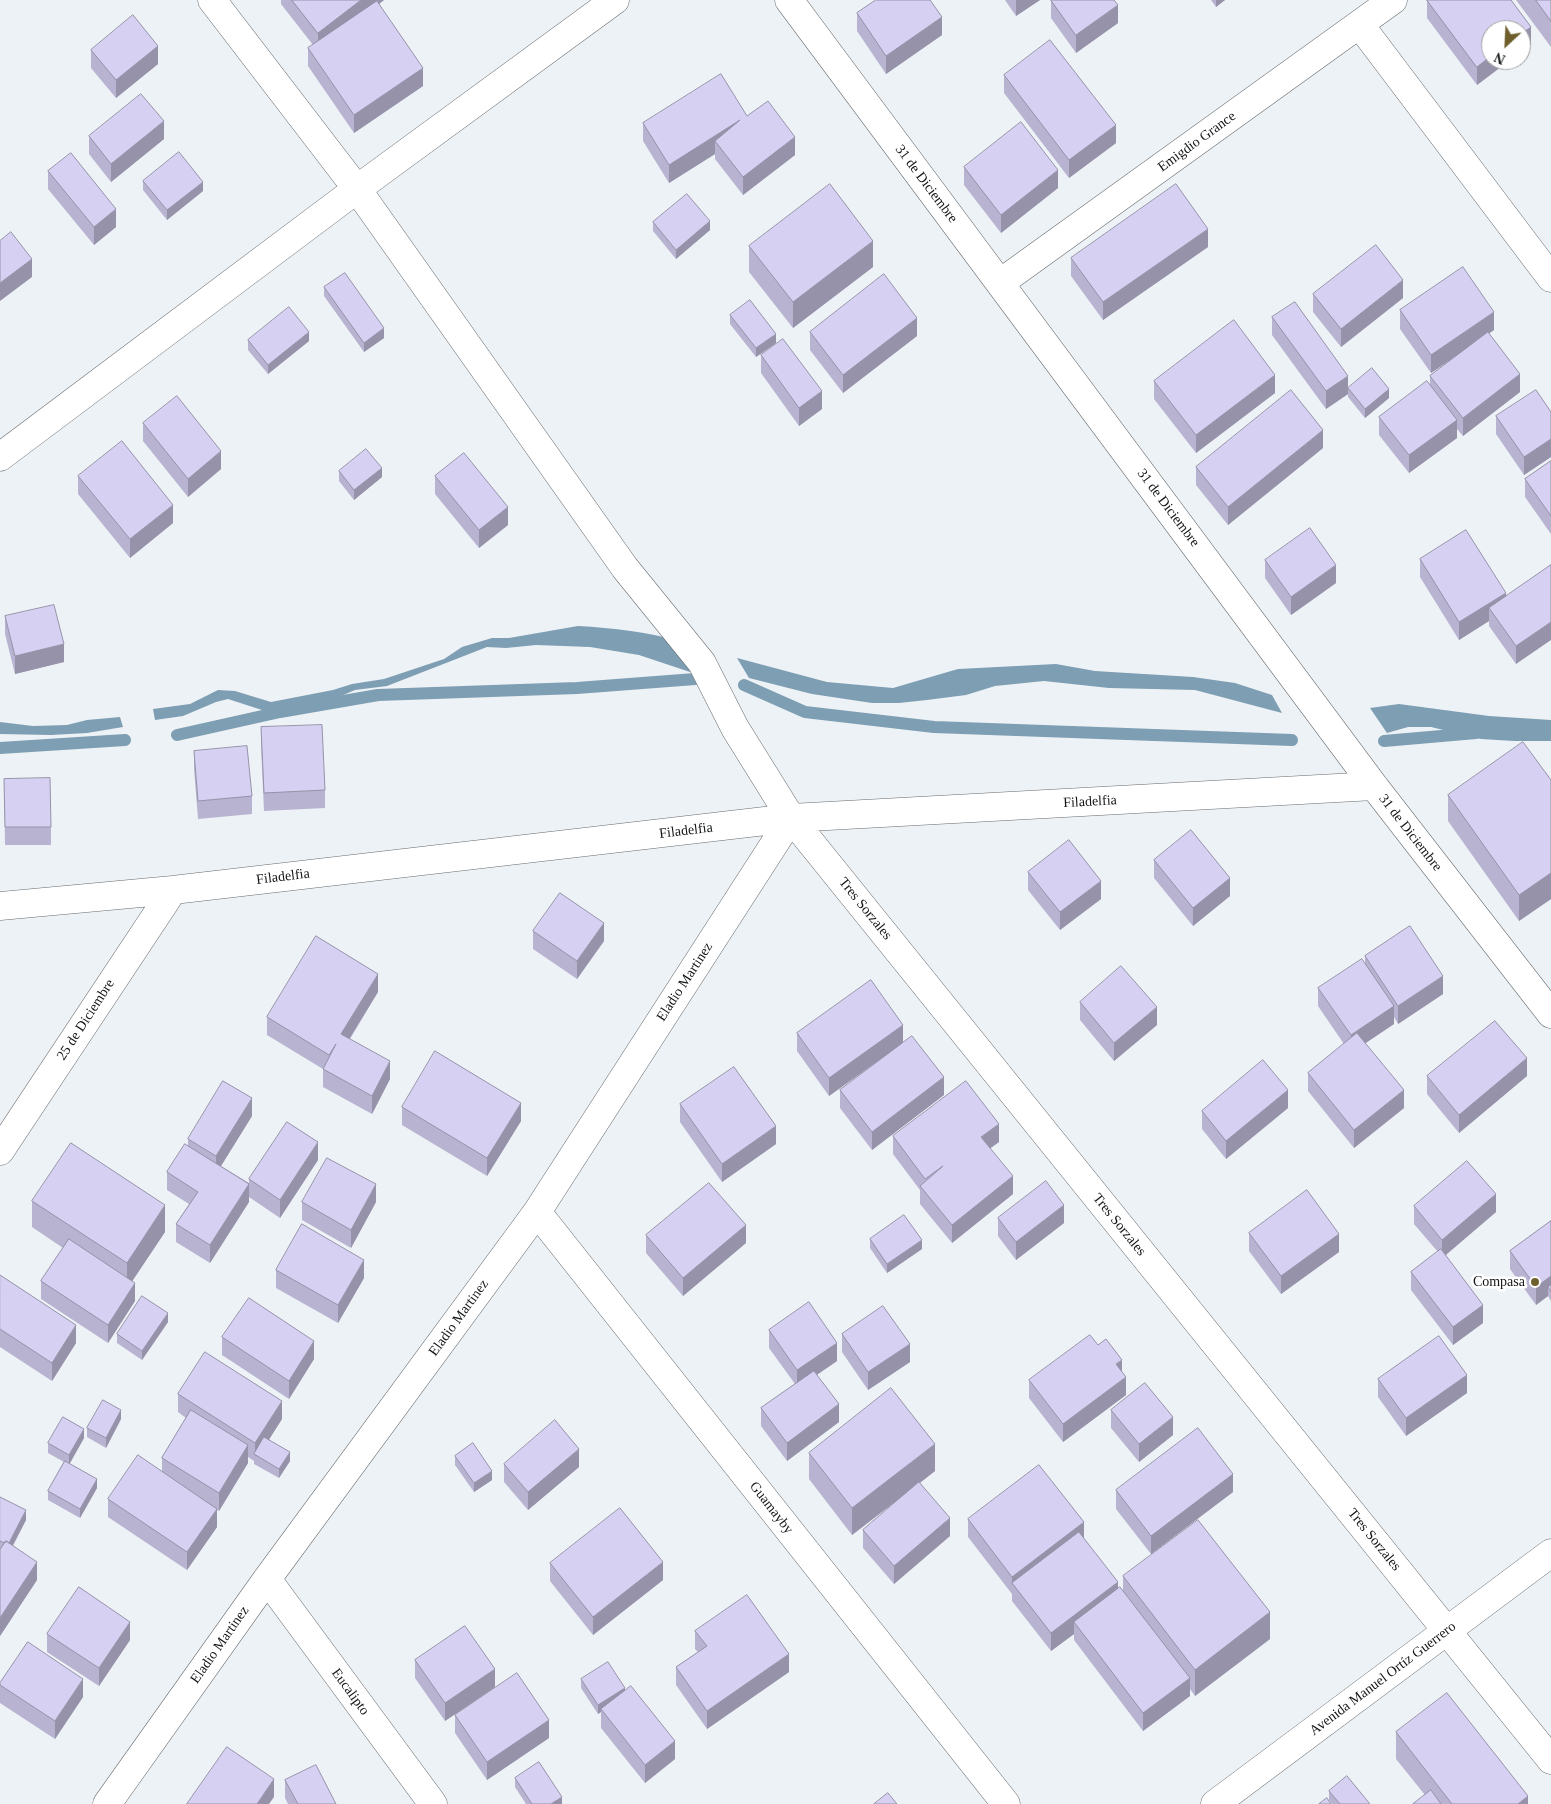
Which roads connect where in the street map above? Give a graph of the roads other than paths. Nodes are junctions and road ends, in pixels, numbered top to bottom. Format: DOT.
graph roads {
  1 [pos="212,0"];
  2 [pos="614,0"];
  3 [pos="789,0"];
  4 [pos="1392,0"];
  5 [pos="1360,25"];
  6 [pos="358,189"];
  7 [pos="1551,278"];
  8 [pos="1000,283"];
  9 [pos="0,457"];
  10 [pos="1374,786"];
  11 [pos="791,818"];
  12 [pos="172,890"];
  13 [pos="0,906"];
  14 [pos="1551,1014"];
  15 [pos="0,1151"];
  16 [pos="537,1212"];
  17 [pos="1551,1553"];
  18 [pos="267,1579"];
  19 [pos="1448,1631"];
  20 [pos="1551,1760"];
  21 [pos="107,1804"];
  22 [pos="433,1804"];
  23 [pos="1006,1804"];
  24 [pos="1216,1804"];
  1 -- 6 [label="street, Tres Sorzales"];
  2 -- 6 [label="street"];
  3 -- 8 [label="street, 31 de Diciembre"];
  4 -- 5 [label="street, Emigdio Grance"];
  5 -- 7 [label="street"];
  5 -- 8 [label="street, Emigdio Grance"];
  6 -- 9 [label="street"];
  6 -- 11 [label="street, Tres Sorzales"];
  8 -- 10 [label="street, 31 de Diciembre"];
  10 -- 11 [label="street, Filadelfia"];
  10 -- 14 [label="street, 31 de Diciembre"];
  11 -- 12 [label="street, Filadelfia"];
  11 -- 16 [label="street, Eladio Martinez"];
  11 -- 19 [label="street, Tres Sorzales"];
  12 -- 13 [label="street, Filadelfia"];
  12 -- 15 [label="street, 25 de Diciembre"];
  16 -- 18 [label="street, Eladio Martinez"];
  16 -- 23 [label="street, Guamayby"];
  17 -- 19 [label="street, Avenida Manuel Ortíz Guerrero"];
  18 -- 21 [label="street, Eladio Martinez"];
  18 -- 22 [label="street, Eucalipto"];
  19 -- 20 [label="street, Tres Sorzales"];
  19 -- 24 [label="street, Avenida Manuel Ortíz Guerrero"];
}
